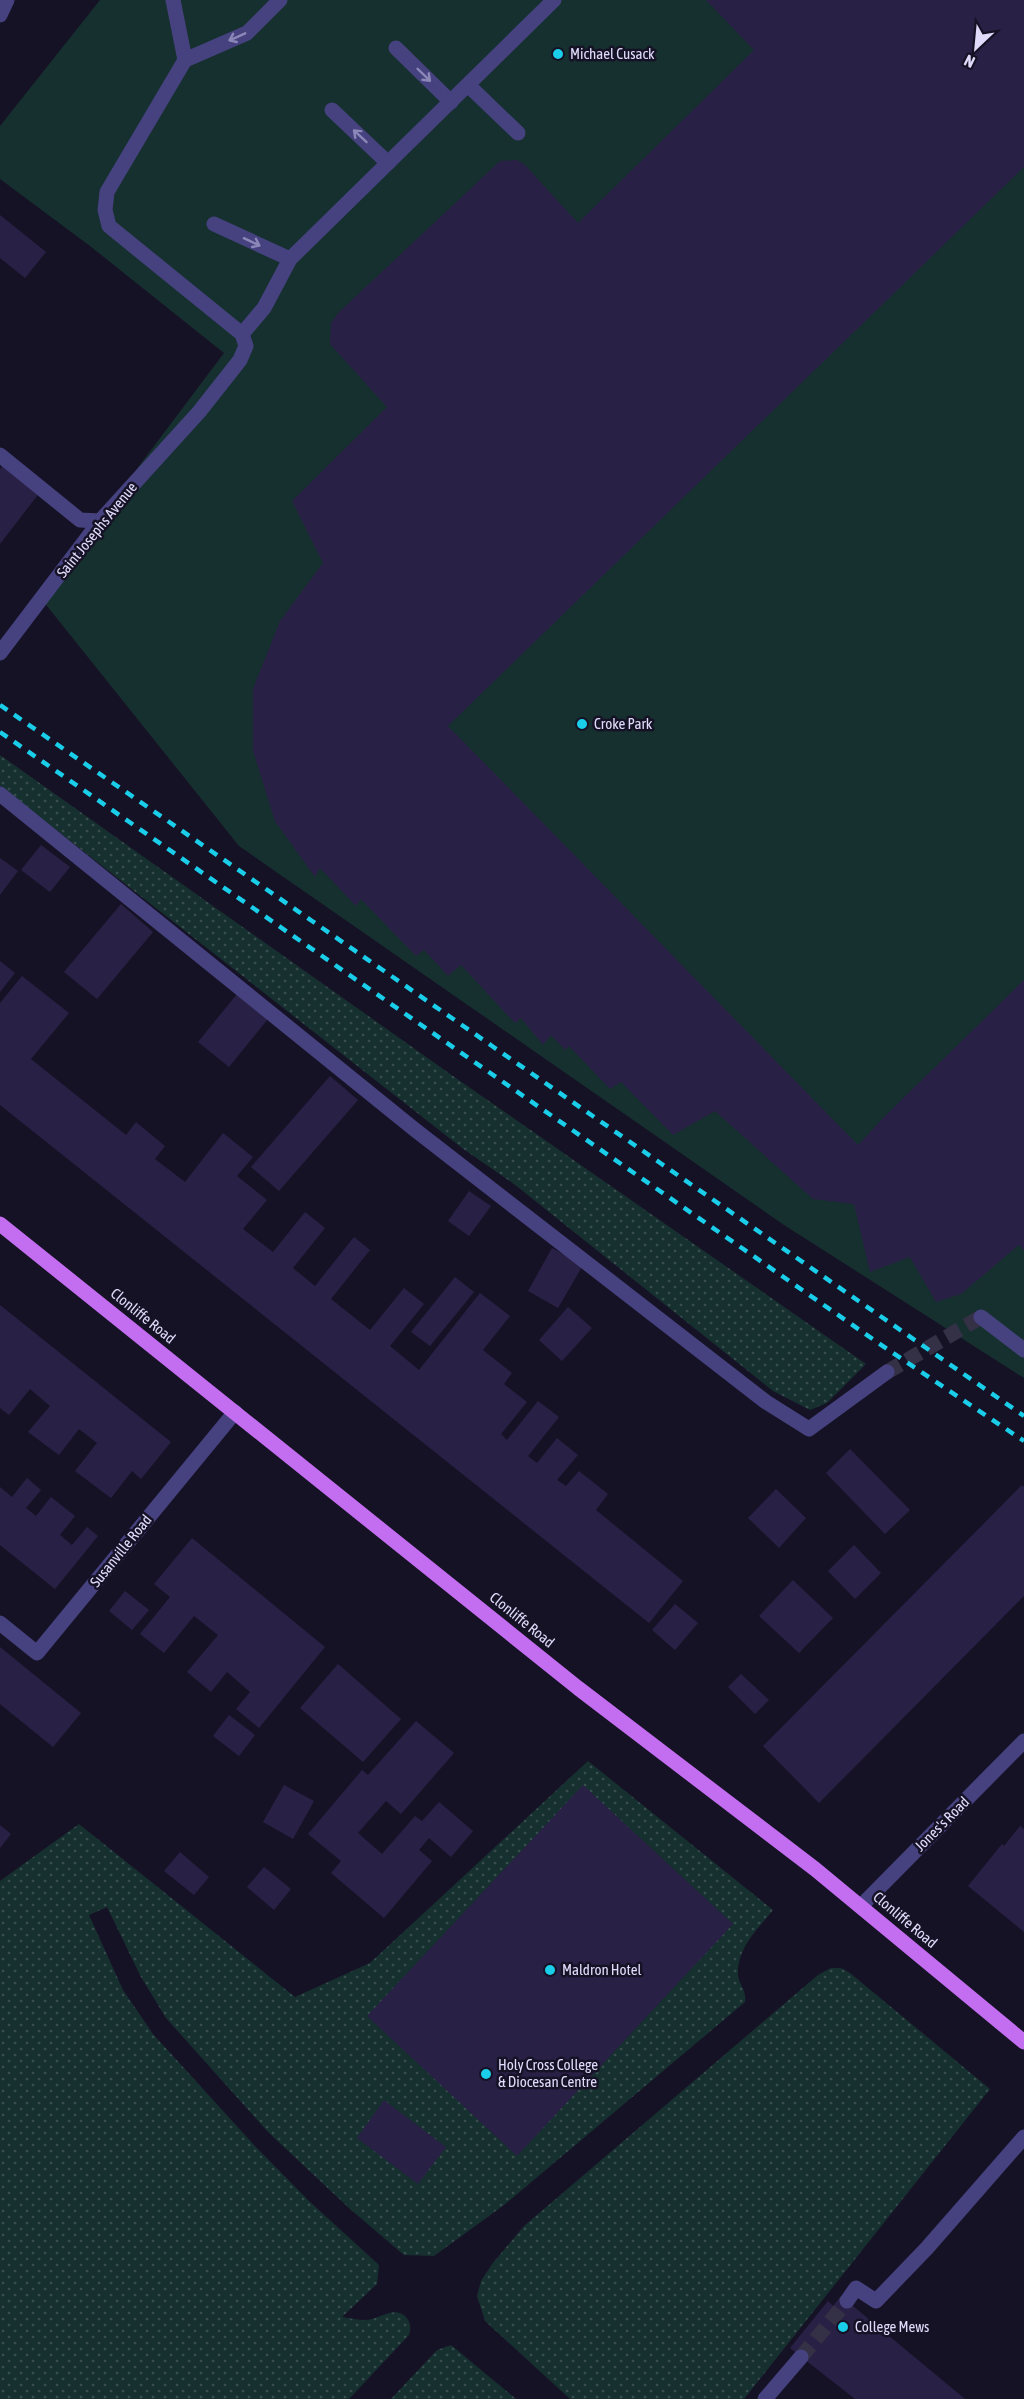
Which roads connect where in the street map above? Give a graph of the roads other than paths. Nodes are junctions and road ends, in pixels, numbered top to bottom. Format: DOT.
graph roads {
  1 [pos="7,0"];
  2 [pos="173,0"];
  3 [pos="280,0"];
  4 [pos="554,0"];
  5 [pos="0,15"];
  6 [pos="396,48"];
  7 [pos="185,60"];
  8 [pos="468,85"];
  9 [pos="451,102"];
  10 [pos="332,110"];
  11 [pos="518,134"];
  12 [pos="388,163"];
  13 [pos="214,224"];
  14 [pos="290,259"];
  15 [pos="242,334"];
  16 [pos="0,455"];
  17 [pos="100,521"];
  18 [pos="0,653"];
  19 [pos="0,794"];
  20 [pos="0,1224"];
  21 [pos="981,1317"];
  22 [pos="1024,1350"];
  23 [pos="887,1372"];
  24 [pos="235,1412"];
  25 [pos="0,1623"];
  26 [pos="1024,1741"];
  27 [pos="861,1906"];
  28 [pos="1024,2042"];
  29 [pos="1024,2136"];
  30 [pos="847,2301"];
  31 [pos="801,2357"];
  32 [pos="765,2399"];
  1 -- 5 [label="street"];
  2 -- 7 [label="street"];
  3 -- 7 [label="street, one-way"];
  4 -- 8 [label="street"];
  6 -- 9 [label="street, one-way"];
  7 -- 15 [label="street"];
  8 -- 9 [label="street"];
  8 -- 11 [label="street"];
  9 -- 12 [label="street"];
  12 -- 10 [label="street, one-way"];
  12 -- 14 [label="street"];
  13 -- 14 [label="street, one-way"];
  14 -- 15 [label="street"];
  15 -- 17 [label="street, Saint Josephs Avenue"];
  16 -- 17 [label="street"];
  17 -- 18 [label="street, Saint Josephs Avenue"];
  19 -- 23 [label="street"];
  20 -- 24 [label="main road, Clonliffe Road"];
  21 -- 22 [label="street"];
  24 -- 25 [label="street, Susanville Road"];
  24 -- 27 [label="main road, Clonliffe Road"];
  26 -- 27 [label="street, Jones's Road"];
  27 -- 28 [label="main road, Clonliffe Road"];
  29 -- 30 [label="street"];
  31 -- 32 [label="street"];
}
